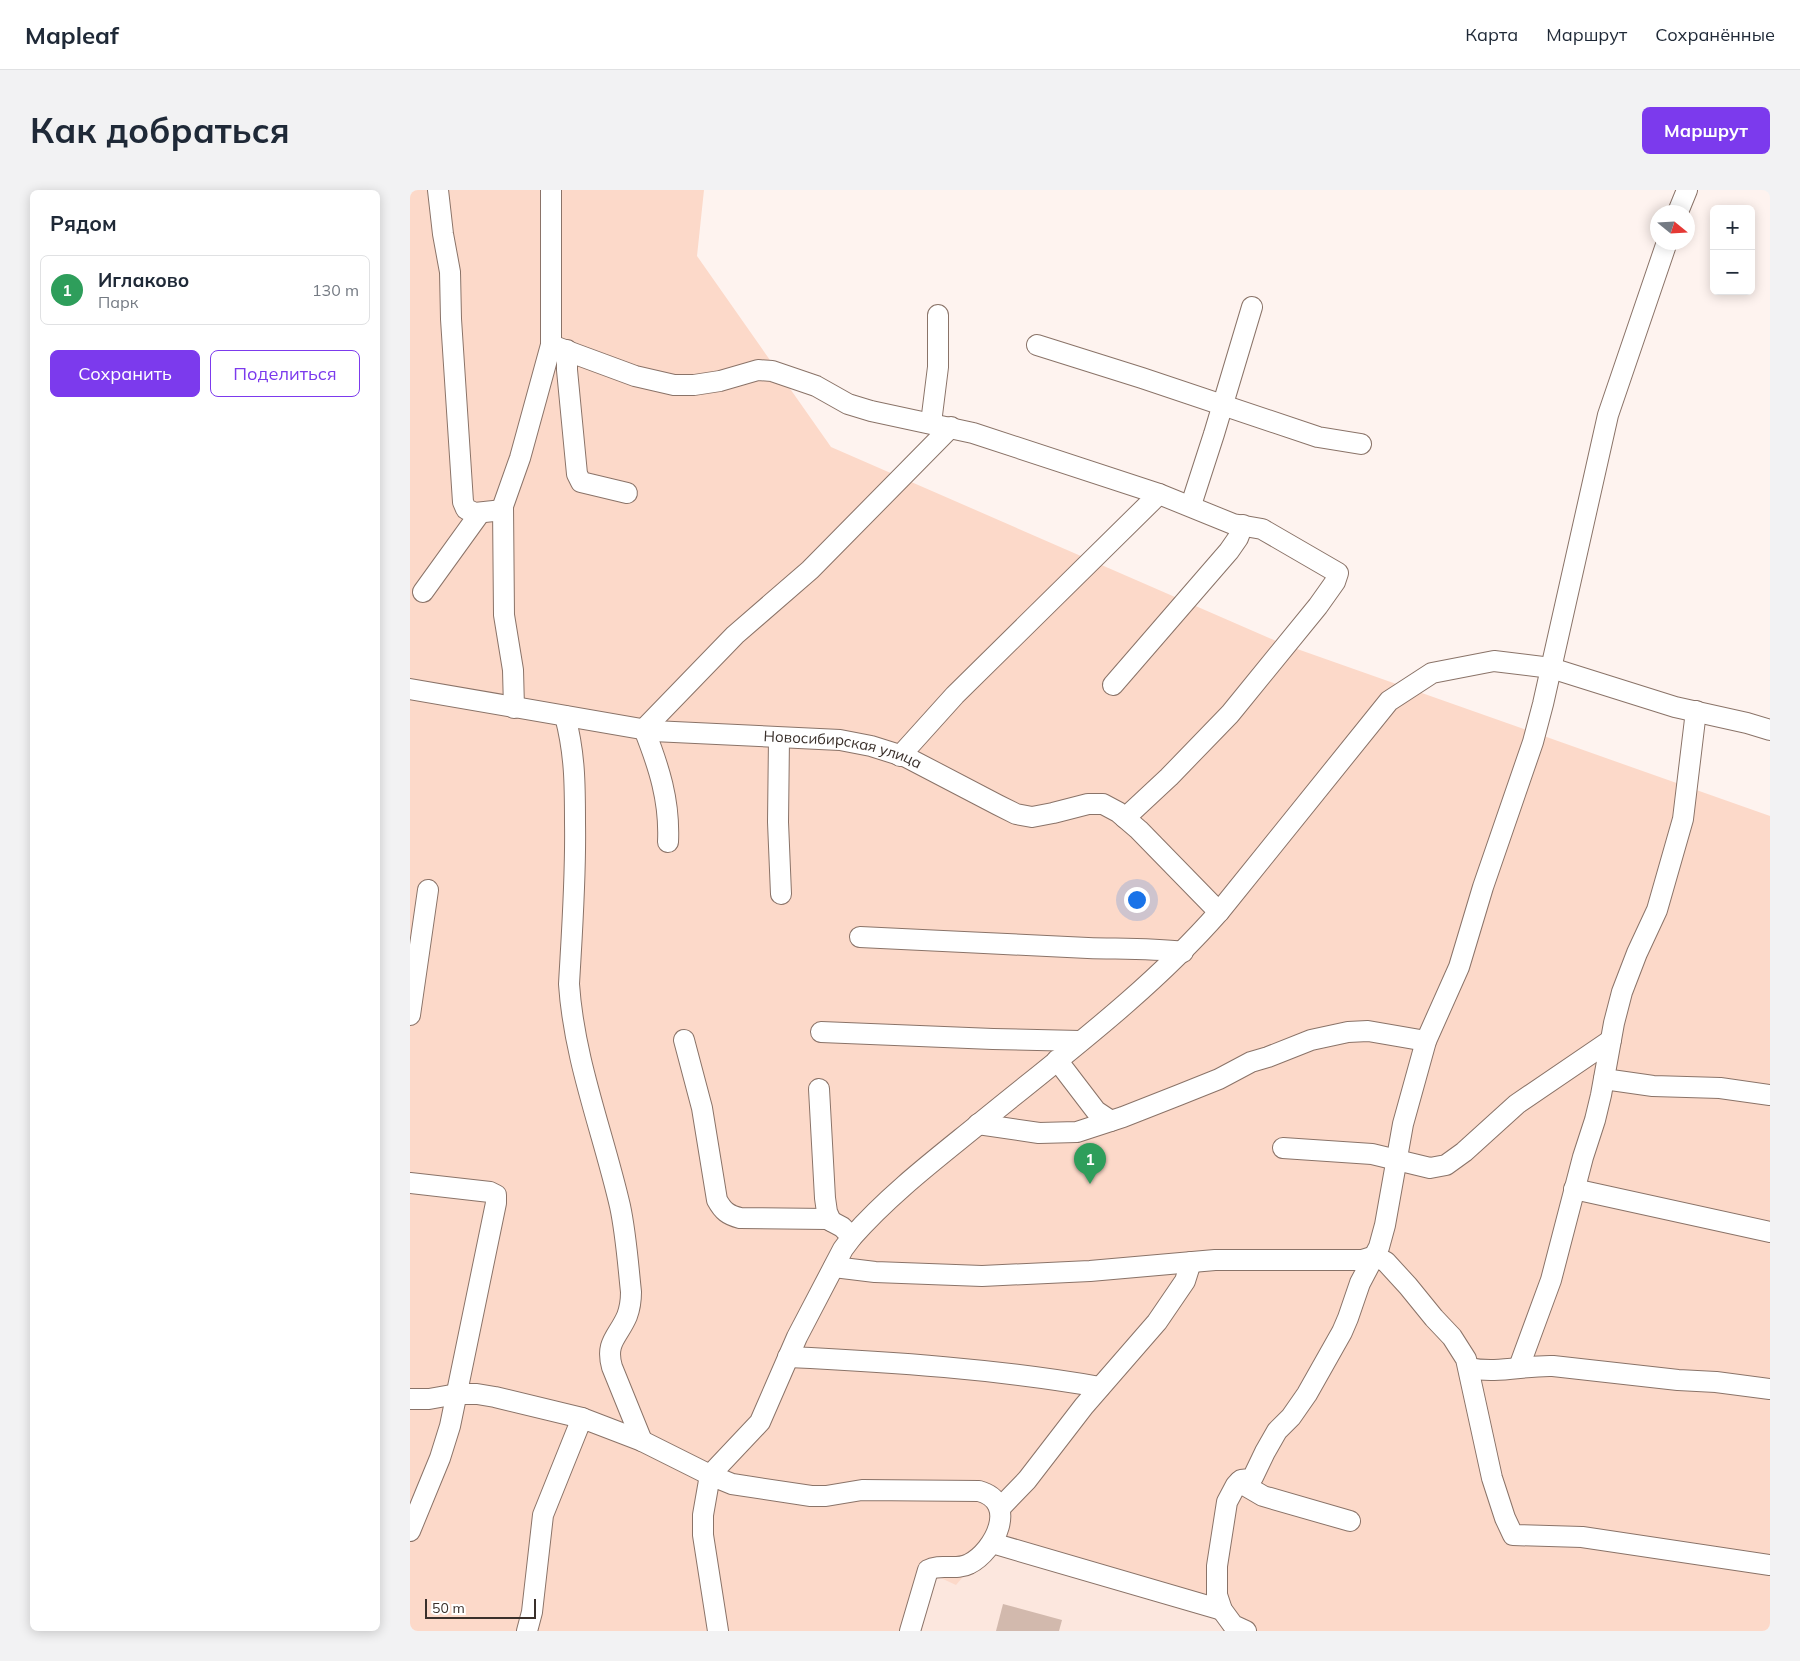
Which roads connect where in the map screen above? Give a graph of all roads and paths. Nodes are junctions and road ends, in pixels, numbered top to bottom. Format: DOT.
graph roads {
  1 [pos="438,190"];
  2 [pos="551,190"];
  3 [pos="1687,190"];
  4 [pos="1681,205"];
  5 [pos="1664,250"];
  6 [pos="1252,307"];
  7 [pos="938,315"];
  8 [pos="1037,345"];
  9 [pos="559,348"];
  10 [pos="1223,405"];
  11 [pos="931,423"];
  12 [pos="951,427"];
  13 [pos="1361,444"];
  14 [pos="627,493"];
  15 [pos="1159,494"];
  16 [pos="1191,506"];
  17 [pos="503,510"];
  18 [pos="480,512"];
  19 [pos="1243,525"];
  20 [pos="423,592"];
  21 [pos="1551,668"];
  22 [pos="1113,685"];
  23 [pos="410,689"];
  24 [pos="514,708"];
  25 [pos="1696,711"];
  26 [pos="565,716"];
  27 [pos="644,730"];
  28 [pos="1770,730"];
  29 [pos="779,738"];
  30 [pos="900,756"];
  31 [pos="1125,818"];
  32 [pos="668,842"];
  33 [pos="428,890"];
  34 [pos="781,894"];
  35 [pos="1219,912"];
  36 [pos="860,937"];
  37 [pos="1183,952"];
  38 [pos="410,1015"];
  39 [pos="821,1032"];
  40 [pos="684,1040"];
  41 [pos="1611,1040"];
  42 [pos="1080,1041"];
  43 [pos="1426,1041"];
  44 [pos="1057,1060"];
  45 [pos="1604,1079"];
  46 [pos="819,1089"];
  47 [pos="1770,1095"];
  48 [pos="1111,1121"];
  49 [pos="978,1124"];
  50 [pos="1283,1148"];
  51 [pos="1397,1159"];
  52 [pos="410,1183"];
  53 [pos="1574,1189"];
  54 [pos="831,1221"];
  55 [pos="1770,1232"];
  56 [pos="852,1237"];
  57 [pos="1375,1256"];
  58 [pos="1191,1262"];
  59 [pos="834,1267"];
  60 [pos="788,1356"];
  61 [pos="1519,1367"];
  62 [pos="1469,1368"];
  63 [pos="1100,1387"];
  64 [pos="1770,1389"];
  65 [pos="457,1394"];
  66 [pos="410,1398"];
  67 [pos="582,1418"];
  68 [pos="642,1441"];
  69 [pos="710,1475"];
  70 [pos="1239,1482"];
  71 [pos="1000,1508"];
  72 [pos="1350,1521"];
  73 [pos="410,1531"];
  74 [pos="992,1543"];
  75 [pos="1770,1565"];
  76 [pos="1222,1610"];
  77 [pos="527,1631"];
  78 [pos="718,1631"];
  79 [pos="910,1631"];
  80 [pos="1246,1631"];
  1 -- 18 [label="street"];
  2 -- 9 [label="street"];
  3 -- 4 [label="street"];
  5 -- 21 [label="street"];
  6 -- 10 [label="street"];
  7 -- 11 [label="street"];
  8 -- 10 [label="street"];
  9 -- 11 [label="street"];
  9 -- 14 [label="street"];
  9 -- 17 [label="street"];
  10 -- 13 [label="street"];
  10 -- 16 [label="street"];
  11 -- 12 [label="street"];
  12 -- 15 [label="street"];
  12 -- 27 [label="street"];
  15 -- 16 [label="street"];
  15 -- 30 [label="street"];
  16 -- 19 [label="street"];
  17 -- 18 [label="street"];
  17 -- 24 [label="street"];
  18 -- 20 [label="street"];
  19 -- 22 [label="street"];
  19 -- 31 [label="street"];
  21 -- 25 [label="street"];
  21 -- 35 [label="street"];
  21 -- 43 [label="street"];
  23 -- 24 [label="street, Новосибирская улица"];
  24 -- 26 [label="street, Новосибирская улица"];
  25 -- 28 [label="street"];
  25 -- 41 [label="street"];
  26 -- 27 [label="street, Новосибирская улица"];
  26 -- 68 [label="street"];
  27 -- 29 [label="street, Новосибирская улица"];
  27 -- 32 [label="street"];
  29 -- 30 [label="street, Новосибирская улица"];
  29 -- 34 [label="street"];
  30 -- 31 [label="street, Новосибирская улица"];
  31 -- 35 [label="street, Новосибирская улица"];
  33 -- 38 [label="street"];
  35 -- 37 [label="street"];
  36 -- 37 [label="street"];
  37 -- 42 [label="street"];
  39 -- 42 [label="street"];
  40 -- 54 [label="street"];
  41 -- 45 [label="street"];
  41 -- 51 [label="street"];
  42 -- 44 [label="street"];
  43 -- 48 [label="street"];
  43 -- 51 [label="street"];
  44 -- 48 [label="street"];
  44 -- 49 [label="street"];
  45 -- 47 [label="street"];
  45 -- 53 [label="street"];
  46 -- 54 [label="street"];
  48 -- 49 [label="street"];
  49 -- 56 [label="street"];
  50 -- 51 [label="street"];
  51 -- 57 [label="street"];
  52 -- 65 [label="street"];
  53 -- 55 [label="street"];
  53 -- 61 [label="street"];
  54 -- 56 [label="street"];
  56 -- 59 [label="street"];
  57 -- 58 [label="street"];
  57 -- 62 [label="street"];
  57 -- 70 [label="street"];
  58 -- 59 [label="street"];
  58 -- 63 [label="street"];
  59 -- 60 [label="street"];
  60 -- 63 [label="street"];
  60 -- 69 [label="street"];
  61 -- 62 [label="street"];
  61 -- 64 [label="street"];
  62 -- 75 [label="street"];
  63 -- 71 [label="street"];
  65 -- 66 [label="street"];
  65 -- 67 [label="street"];
  65 -- 73 [label="street"];
  67 -- 68 [label="street"];
  67 -- 77 [label="street"];
  68 -- 69 [label="street"];
  69 -- 71 [label="street"];
  69 -- 78 [label="street"];
  70 -- 72 [label="street"];
  70 -- 76 [label="street"];
  71 -- 74 [label="street"];
  74 -- 76 [label="street"];
  74 -- 79 [label="street"];
  76 -- 80 [label="street"];
}
